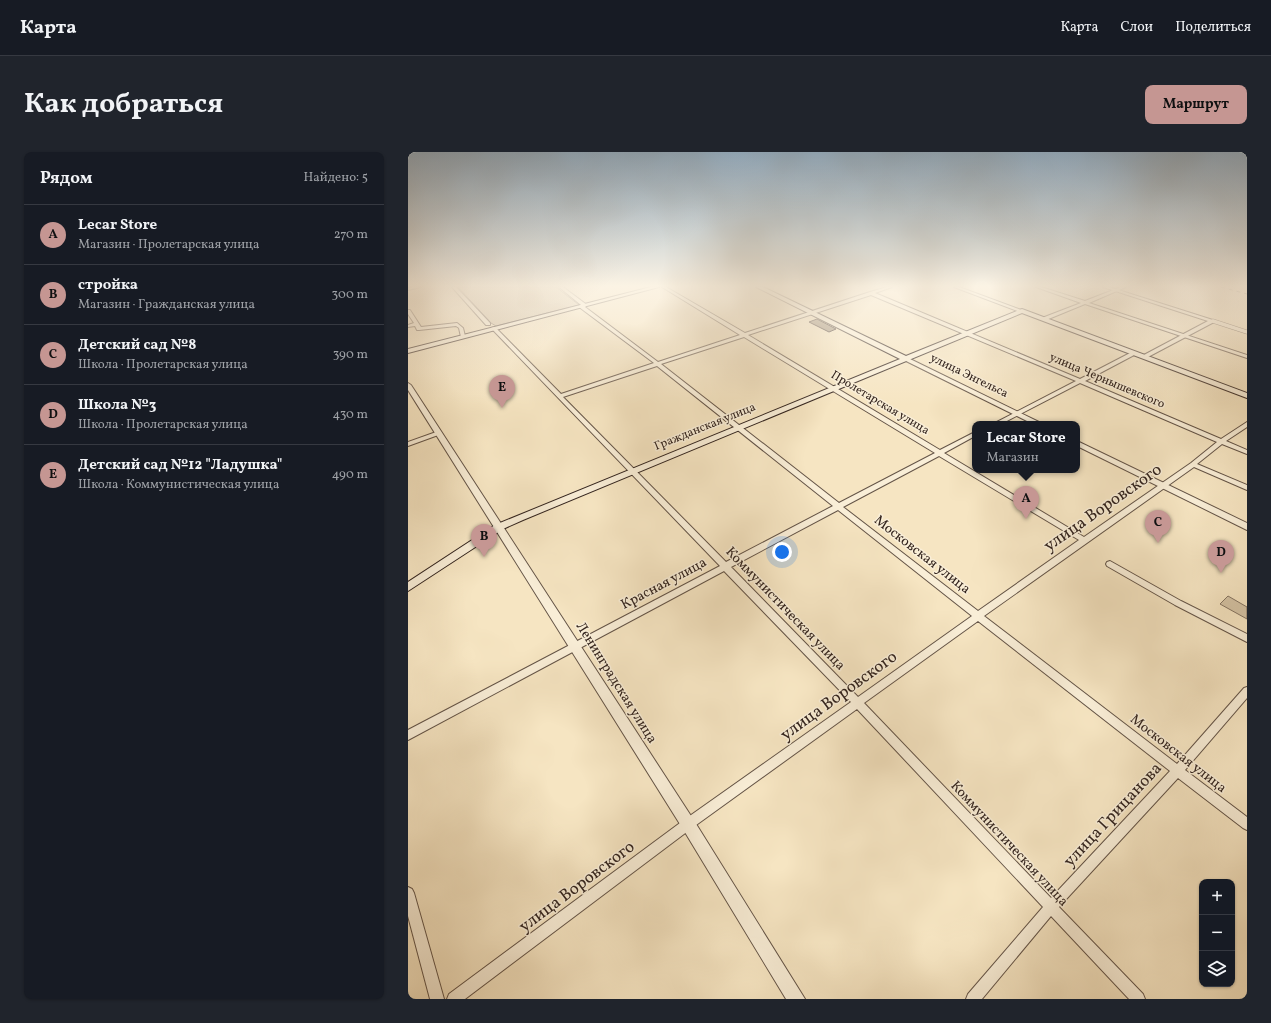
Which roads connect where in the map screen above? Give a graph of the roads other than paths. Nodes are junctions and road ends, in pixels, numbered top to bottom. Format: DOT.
graph roads {
  1 [pos="490,326"];
  2 [pos="418,327"];
  3 [pos="438,327"];
  4 [pos="460,327"];
  5 [pos="489,327"];
  6 [pos="609,327"];
  7 [pos="731,327"];
  8 [pos="771,327"];
  9 [pos="840,327"];
  10 [pos="953,327"];
  11 [pos="985,327"];
  12 [pos="1064,327"];
  13 [pos="1155,327"];
  14 [pos="1202,327"];
  15 [pos="1230,327"];
  16 [pos="1247,332"];
  17 [pos="969,333"];
  18 [pos="745,335"];
  19 [pos="463,336"];
  20 [pos="1184,336"];
  21 [pos="408,351"];
  22 [pos="1134,353"];
  23 [pos="1144,357"];
  24 [pos="1247,357"];
  25 [pos="906,359"];
  26 [pos="657,364"];
  27 [pos="1080,380"];
  28 [pos="408,385"];
  29 [pos="833,389"];
  30 [pos="560,396"];
  31 [pos="1247,396"];
  32 [pos="1017,413"];
  33 [pos="1002,421"];
  34 [pos="1033,421"];
  35 [pos="1247,424"];
  36 [pos="740,427"];
  37 [pos="439,433"];
  38 [pos="972,436"];
  39 [pos="1222,441"];
  40 [pos="408,444"];
  41 [pos="1080,444"];
  42 [pos="939,452"];
  43 [pos="1247,452"];
  44 [pos="1193,464"];
  45 [pos="631,471"];
  46 [pos="972,472"];
  47 [pos="974,473"];
  48 [pos="1163,486"];
  49 [pos="1247,488"];
  50 [pos="838,506"];
  51 [pos="499,527"];
  52 [pos="1247,527"];
  53 [pos="1084,540"];
  54 [pos="1110,564"];
  55 [pos="724,568"];
  56 [pos="408,587"];
  57 [pos="979,616"];
  58 [pos="1247,638"];
  59 [pos="575,646"];
  60 [pos="1247,691"];
  61 [pos="857,702"];
  62 [pos="408,735"];
  63 [pos="1177,771"];
  64 [pos="688,824"];
  65 [pos="1247,824"];
  66 [pos="408,893"];
  67 [pos="1050,908"];
  68 [pos="437,999"];
  69 [pos="454,999"];
  70 [pos="796,999"];
  71 [pos="974,999"];
  72 [pos="1138,999"];
  1 -- 30 [label="street, Коммунистическая улица"];
  2 -- 3 [label="street"];
  4 -- 19 [label="street"];
  5 -- 19 [label="main road"];
  6 -- 26 [label="street, Московская улица"];
  7 -- 18 [label="street, Пролетарская улица"];
  8 -- 18 [label="street"];
  9 -- 25 [label="main road, улица Энгельса"];
  10 -- 17 [label="street, улица Чернышевского"];
  11 -- 17 [label="main road, Гражданская улица"];
  12 -- 22 [label="main road"];
  13 -- 20 [label="street"];
  14 -- 20 [label="street"];
  15 -- 16 [label="street"];
  17 -- 25 [label="main road, Гражданская улица"];
  17 -- 27 [label="street, улица Чернышевского"];
  18 -- 26 [label="street"];
  18 -- 29 [label="street, Пролетарская улица"];
  19 -- 21 [label="main road"];
  20 -- 23 [label="street"];
  20 -- 24 [label="street"];
  22 -- 23 [label="main road"];
  22 -- 27 [label="street"];
  23 -- 31 [label="main road"];
  25 -- 29 [label="main road, Гражданская улица"];
  25 -- 32 [label="street, улица Энгельса"];
  26 -- 30 [label="street"];
  26 -- 36 [label="street, Московская улица"];
  27 -- 32 [label="street"];
  27 -- 39 [label="street, улица Чернышевского"];
  28 -- 37 [label="street, Ленинградская улица"];
  29 -- 36 [label="main road, Гражданская улица"];
  29 -- 42 [label="street, Пролетарская улица"];
  30 -- 45 [label="street, Коммунистическая улица"];
  32 -- 33 [label="street"];
  32 -- 34 [label="street, улица Энгельса"];
  35 -- 39 [label="street, улица Воровского"];
  36 -- 45 [label="main road, Гражданская улица"];
  36 -- 50 [label="street, Московская улица"];
  37 -- 40 [label="street"];
  37 -- 51 [label="street, Ленинградская улица"];
  38 -- 42 [label="street, Красная улица"];
  39 -- 43 [label="street, улица Чернышевского"];
  39 -- 44 [label="street, улица Воровского"];
  41 -- 48 [label="street"];
  42 -- 46 [label="street, Пролетарская улица"];
  42 -- 50 [label="street, Красная улица"];
  44 -- 48 [label="street, улица Воровского"];
  44 -- 49 [label="street"];
  45 -- 51 [label="main road, Гражданская улица"];
  45 -- 55 [label="street, Коммунистическая улица"];
  47 -- 53 [label="street, Пролетарская улица"];
  48 -- 52 [label="street"];
  48 -- 53 [label="street, улица Воровского"];
  50 -- 55 [label="street, Красная улица"];
  50 -- 57 [label="street, Московская улица"];
  51 -- 56 [label="main road, Гражданская улица"];
  51 -- 59 [label="street, Ленинградская улица"];
  53 -- 57 [label="street, улица Воровского"];
  54 -- 58 [label="street"];
  55 -- 59 [label="street, Красная улица"];
  55 -- 61 [label="street, Коммунистическая улица"];
  57 -- 61 [label="street, улица Воровского"];
  57 -- 63 [label="street, Московская улица"];
  59 -- 62 [label="street, Красная улица"];
  59 -- 64 [label="street, Ленинградская улица"];
  60 -- 63 [label="street, улица Грицанова"];
  61 -- 64 [label="street, улица Воровского"];
  61 -- 67 [label="street, Коммунистическая улица"];
  63 -- 65 [label="street, Московская улица"];
  63 -- 67 [label="street, улица Грицанова"];
  64 -- 69 [label="street, улица Воровского"];
  64 -- 70 [label="street, Ленинградская улица"];
  66 -- 68 [label="street"];
  67 -- 71 [label="street, улица Грицанова"];
  67 -- 72 [label="street, Коммунистическая улица"];
}
